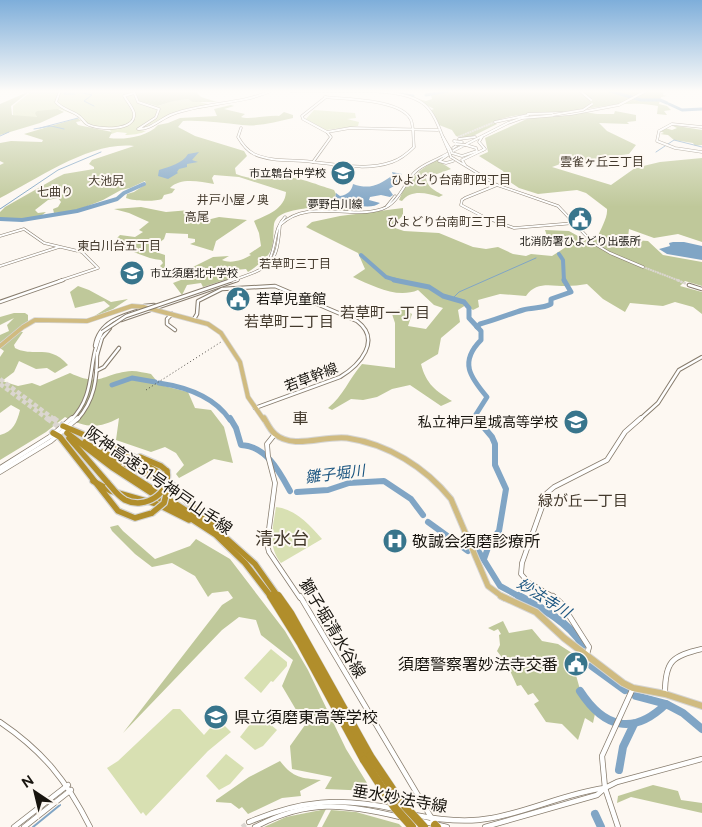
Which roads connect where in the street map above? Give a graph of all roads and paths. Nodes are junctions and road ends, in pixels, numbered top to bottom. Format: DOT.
graph roads {
  1 [pos="412,129"];
  2 [pos="439,129"];
  3 [pos="241,130"];
  4 [pos="322,130"];
  5 [pos="337,130"];
  6 [pos="492,130"];
  7 [pos="494,130"];
  8 [pos="661,130"];
  9 [pos="491,131"];
  10 [pos="326,132"];
  11 [pos="443,137"];
  12 [pos="458,137"];
  13 [pos="477,137"];
  14 [pos="453,141"];
  15 [pos="447,143"];
  16 [pos="457,144"];
  17 [pos="466,145"];
  18 [pos="450,150"];
  19 [pos="483,150"];
  20 [pos="702,152"];
  21 [pos="475,154"];
  22 [pos="466,155"];
  23 [pos="458,156"];
  24 [pos="453,158"];
  25 [pos="459,159"];
  26 [pos="313,162"];
  27 [pos="470,168"];
  28 [pos="497,185"];
  29 [pos="575,223"];
  30 [pos="0,236"];
  31 [pos="60,247"];
  32 [pos="0,266"];
  33 [pos="642,267"];
  34 [pos="251,273"];
  35 [pos="688,285"];
  36 [pos="702,289"];
  37 [pos="0,302"];
  38 [pos="138,306"];
  39 [pos="154,307"];
  40 [pos="148,308"];
  41 [pos="173,314"];
  42 [pos="194,320"];
  43 [pos="175,330"];
  44 [pos="97,342"];
  45 [pos="0,346"];
  46 [pos="119,348"];
  47 [pos="94,349"];
  48 [pos="97,356"];
  49 [pos="702,357"];
  50 [pos="96,371"];
  51 [pos="255,408"];
  52 [pos="66,431"];
  53 [pos="55,434"];
  54 [pos="275,434"];
  55 [pos="124,452"];
  56 [pos="0,468"];
  57 [pos="0,472"];
  58 [pos="93,481"];
  59 [pos="224,542"];
  60 [pos="240,549"];
  61 [pos="702,650"];
  62 [pos="587,655"];
  63 [pos="633,688"];
  64 [pos="665,694"];
  65 [pos="702,706"];
  66 [pos="0,722"];
  67 [pos="367,758"];
  68 [pos="702,759"];
  69 [pos="69,788"];
  70 [pos="605,788"];
  71 [pos="249,822"];
  72 [pos="435,824"];
  73 [pos="14,827"];
  74 [pos="24,827"];
  75 [pos="90,827"];
  76 [pos="255,827"];
  77 [pos="412,827"];
  78 [pos="424,827"];
  79 [pos="447,827"];
  80 [pos="485,827"];
  81 [pos="618,827"];
  1 -- 26 [label="street"];
  2 -- 11 [label="street"];
  2 -- 18 [label="street"];
  3 -- 26 [label="street"];
  4 -- 10 [label="street"];
  5 -- 10 [label="street"];
  6 -- 13 [label="street, 夢野白川線"];
  7 -- 9 [label="street, 夢野白川線"];
  8 -- 20 [label="street"];
  9 -- 18 [label="street, 夢野白川線"];
  9 -- 19 [label="street"];
  10 -- 26 [label="street"];
  11 -- 15 [label="street"];
  11 -- 18 [label="street"];
  12 -- 14 [label="street"];
  13 -- 14 [label="street"];
  13 -- 18 [label="street, 夢野白川線"];
  14 -- 15 [label="street"];
  14 -- 16 [label="street"];
  15 -- 18 [label="street"];
  16 -- 17 [label="street, bridge"];
  16 -- 18 [label="street"];
  17 -- 19 [label="street"];
  17 -- 22 [label="street"];
  18 -- 22 [label="street"];
  18 -- 23 [label="street"];
  18 -- 24 [label="street, bridge"];
  18 -- 24 [label="street, bridge"];
  18 -- 34 [label="street, 夢野白川線"];
  19 -- 21 [label="street"];
  21 -- 25 [label="street"];
  21 -- 27 [label="street"];
  22 -- 23 [label="street"];
  23 -- 24 [label="street"];
  24 -- 27 [label="street"];
  24 -- 28 [label="street"];
  27 -- 28 [label="street"];
  28 -- 29 [label="street"];
  28 -- 29 [label="street"];
  29 -- 33 [label="street"];
  30 -- 31 [label="street"];
  31 -- 32 [label="street"];
  31 -- 37 [label="street"];
  34 -- 39 [label="street, bridge"];
  34 -- 44 [label="street, 夢野白川線, bridge"];
  35 -- 36 [label="street"];
  38 -- 39 [label="street"];
  38 -- 40 [label="main road"];
  38 -- 45 [label="main road"];
  39 -- 40 [label="main road"];
  39 -- 41 [label="main road"];
  39 -- 48 [label="street"];
  40 -- 47 [label="street"];
  41 -- 42 [label="main road"];
  41 -- 43 [label="street"];
  42 -- 51 [label="main road"];
  42 -- 51 [label="street, 若草幹線"];
  44 -- 47 [label="street, 夢野白川線"];
  44 -- 48 [label="street, 夢野白川線"];
  46 -- 50 [label="street"];
  47 -- 52 [label="street, 夢野白川線"];
  48 -- 50 [label="street, 夢野白川線"];
  49 -- 62 [label="street"];
  50 -- 52 [label="street, 夢野白川線"];
  51 -- 54 [label="main road"];
  52 -- 53 [label="street, 夢野白川線"];
  52 -- 55 [label="highway"];
  52 -- 55 [label="highway, bridge"];
  52 -- 59 [label="highway, 阪神高速31号神戸山手線"];
  53 -- 56 [label="street, 夢野白川線"];
  53 -- 57 [label="street, 夢野白川線"];
  53 -- 58 [label="highway"];
  54 -- 62 [label="main road"];
  54 -- 72 [label="street, 獅子堀清水谷線"];
  55 -- 60 [label="highway"];
  58 -- 59 [label="highway"];
  58 -- 60 [label="highway, 阪神高速31号神戸山手線, bridge"];
  59 -- 67 [label="highway, 阪神高速31号神戸山手線"];
  60 -- 67 [label="highway, 阪神高速31号神戸山手線"];
  61 -- 64 [label="street"];
  62 -- 63 [label="main road"];
  63 -- 64 [label="main road"];
  63 -- 70 [label="street"];
  64 -- 65 [label="main road"];
  66 -- 69 [label="street"];
  67 -- 77 [label="highway, 阪神高速31号神戸山手線, bridge"];
  67 -- 78 [label="highway, 阪神高速31号神戸山手線, bridge"];
  68 -- 70 [label="street, 垂水妙法寺線"];
  69 -- 73 [label="street"];
  69 -- 74 [label="street"];
  69 -- 75 [label="street"];
  70 -- 72 [label="street, 垂水妙法寺線"];
  70 -- 80 [label="street, 垂水妙法寺線"];
  70 -- 81 [label="street"];
  71 -- 72 [label="street, 垂水妙法寺線"];
  72 -- 76 [label="street, 垂水妙法寺線"];
  72 -- 79 [label="street, 垂水妙法寺線"];
}
